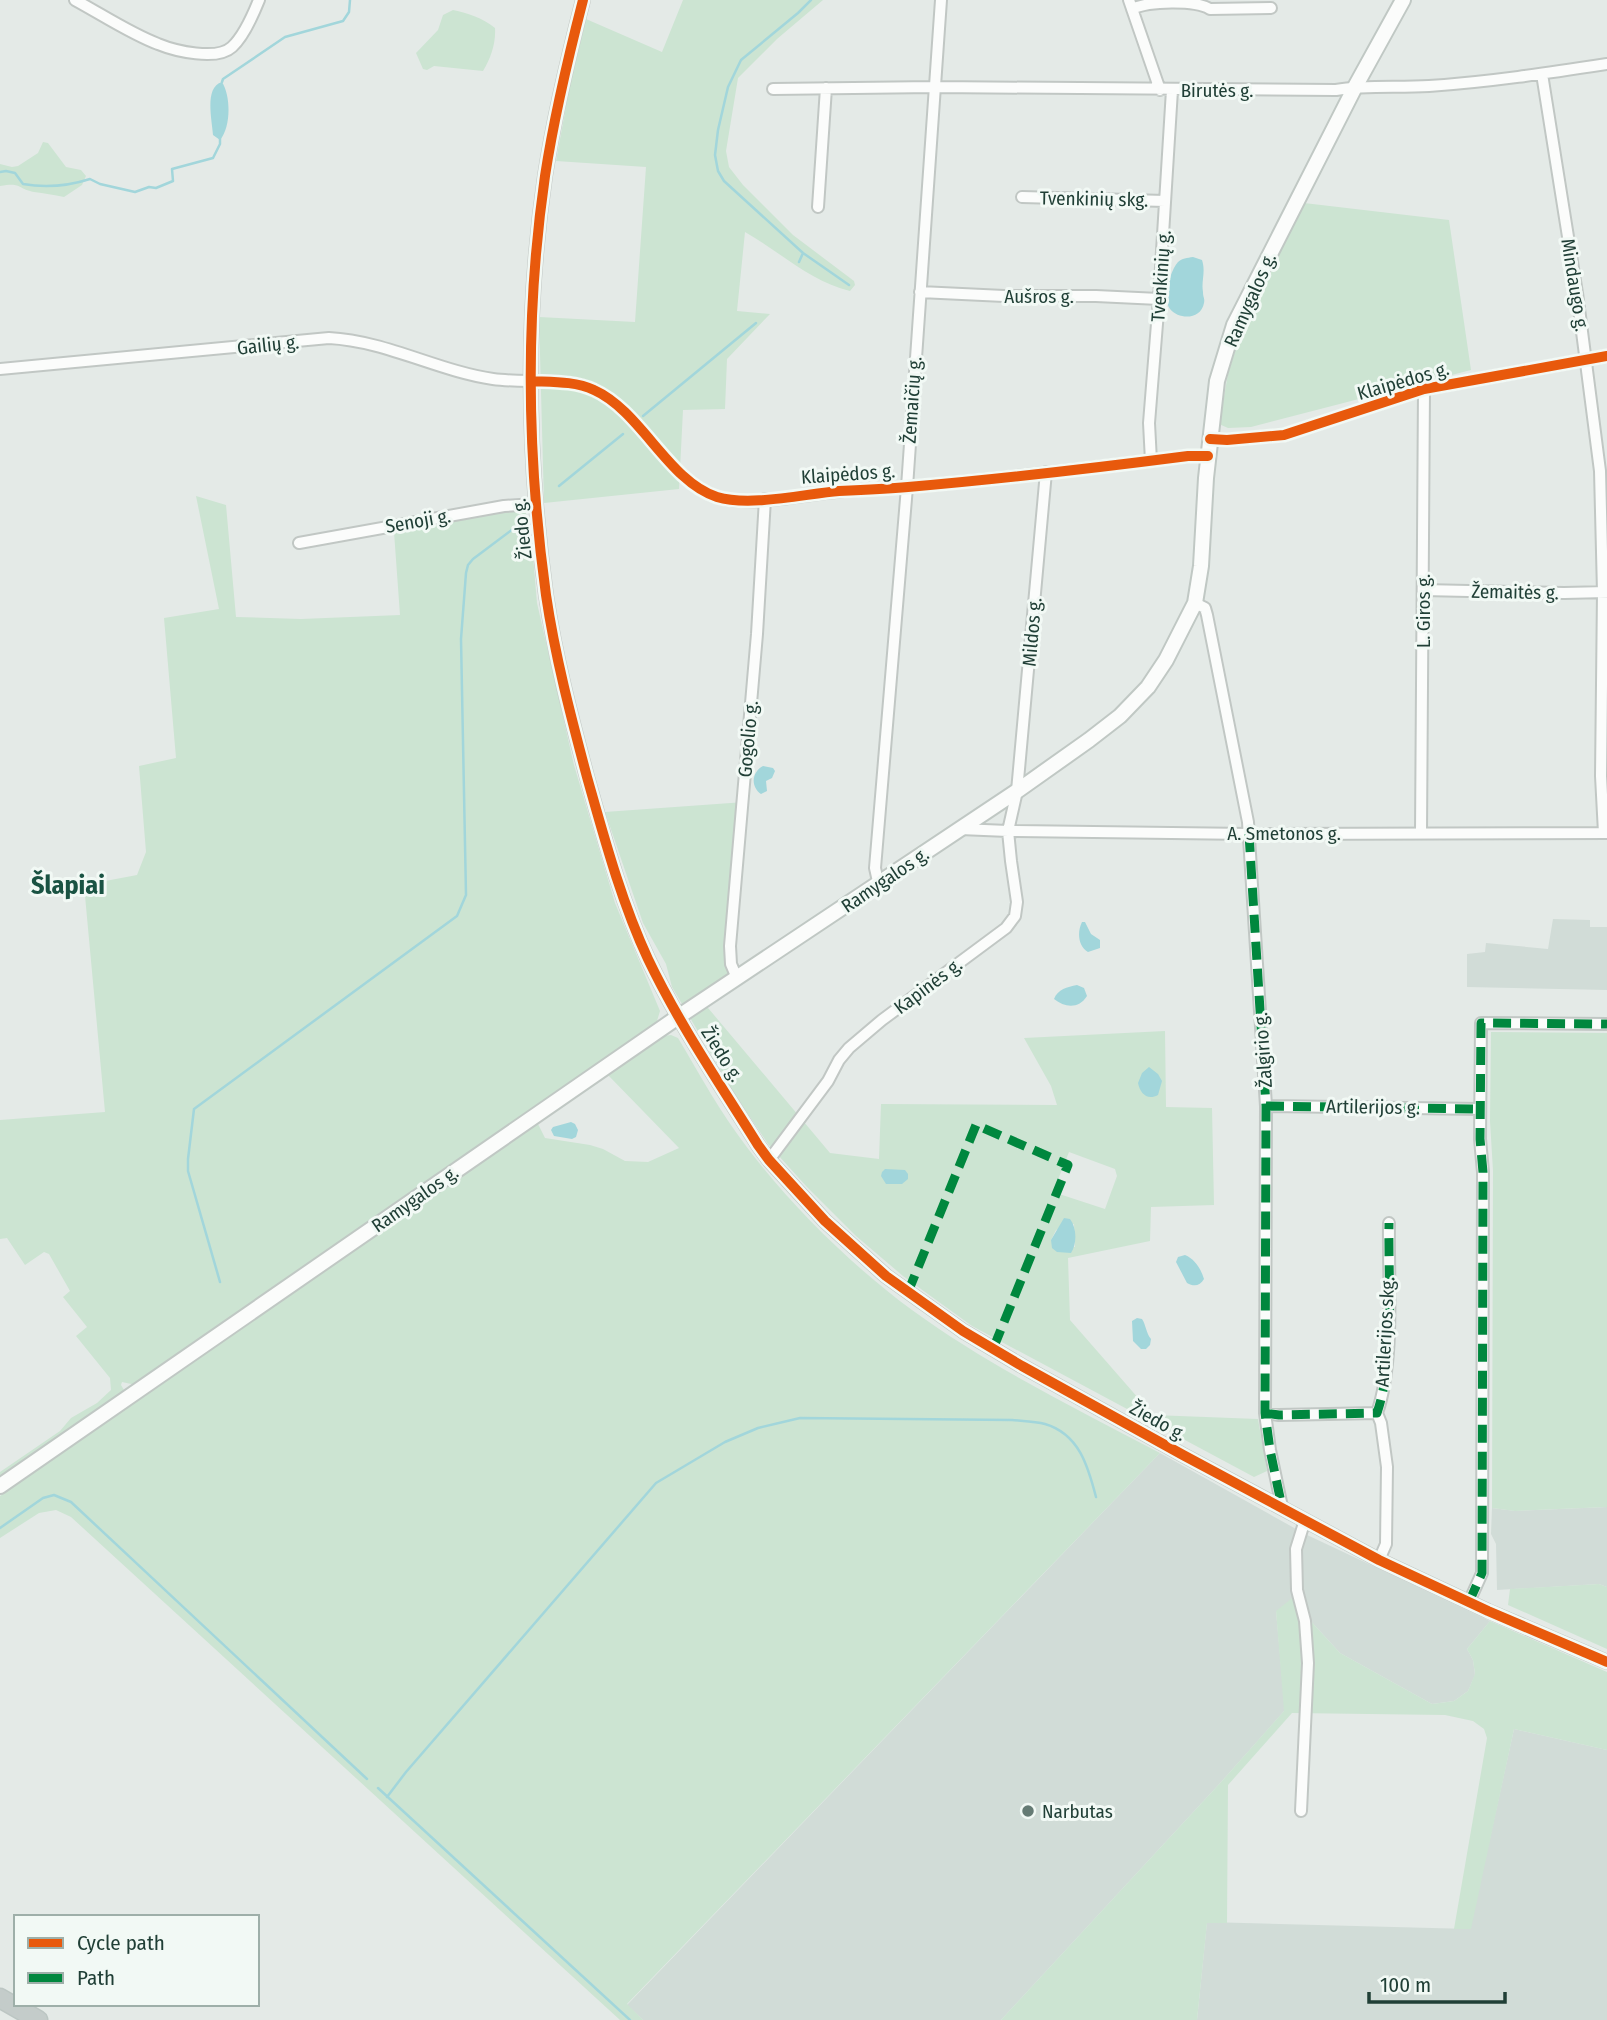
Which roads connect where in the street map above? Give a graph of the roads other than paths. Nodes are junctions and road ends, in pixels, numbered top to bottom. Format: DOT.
graph roads {
  1 [pos="75,0"];
  2 [pos="259,0"];
  3 [pos="583,0"];
  4 [pos="941,0"];
  5 [pos="1403,0"];
  6 [pos="1202,2"];
  7 [pos="1130,5"];
  8 [pos="1271,8"];
  9 [pos="1607,64"];
  10 [pos="1542,74"];
  11 [pos="934,87"];
  12 [pos="1355,87"];
  13 [pos="826,88"];
  14 [pos="773,89"];
  15 [pos="1166,90"];
  16 [pos="1022,197"];
  17 [pos="1166,201"];
  18 [pos="818,207"];
  19 [pos="920,292"];
  20 [pos="1159,299"];
  21 [pos="1607,356"];
  22 [pos="1587,361"];
  23 [pos="0,369"];
  24 [pos="531,381"];
  25 [pos="1424,389"];
  26 [pos="1210,439"];
  27 [pos="1208,456"];
  28 [pos="1151,461"];
  29 [pos="1046,472"];
  30 [pos="906,487"];
  31 [pos="765,499"];
  32 [pos="536,505"];
  33 [pos="299,543"];
  34 [pos="1423,590"];
  35 [pos="1605,592"];
  36 [pos="1195,603"];
  37 [pos="1017,791"];
  38 [pos="960,829"];
  39 [pos="1009,831"];
  40 [pos="1421,833"];
  41 [pos="1605,833"];
  42 [pos="1248,834"];
  43 [pos="881,883"];
  44 [pos="737,978"];
  45 [pos="678,1017"];
  46 [pos="1607,1024"];
  47 [pos="1266,1106"];
  48 [pos="1480,1109"];
  49 [pos="769,1160"];
  50 [pos="1389,1223"];
  51 [pos="1265,1413"];
  52 [pos="1377,1413"];
  53 [pos="0,1486"];
  54 [pos="1282,1507"];
  55 [pos="1304,1520"];
  56 [pos="1379,1560"];
  57 [pos="1469,1602"];
  58 [pos="1607,1662"];
  59 [pos="1301,1811"];
  60 [pos="0,1998"];
  61 [pos="38,2020"];
  1 -- 2 [label="street"];
  3 -- 24 [label="street, Žiedo g."];
  4 -- 11 [label="street, Žemaičių g."];
  5 -- 12 [label="main road, Ramygalos g."];
  6 -- 7 [label="street"];
  6 -- 8 [label="street"];
  7 -- 15 [label="street, Tvenkinių g."];
  9 -- 10 [label="street, Birutės g."];
  10 -- 12 [label="street, Birutės g."];
  10 -- 22 [label="street, Mindaugo g."];
  11 -- 13 [label="street, Birutės g."];
  11 -- 15 [label="street, Birutės g."];
  11 -- 19 [label="street, Žemaičių g."];
  12 -- 15 [label="street, Birutės g."];
  12 -- 26 [label="main road, Ramygalos g."];
  13 -- 14 [label="street, Birutės g."];
  13 -- 18 [label="street"];
  15 -- 17 [label="street, Tvenkinių g."];
  16 -- 17 [label="street, Tvenkinių skg."];
  17 -- 20 [label="street, Tvenkinių g."];
  19 -- 20 [label="street, Aušros g."];
  19 -- 30 [label="street, Žemaičių g."];
  20 -- 28 [label="street, Tvenkinių g."];
  21 -- 22 [label="street, Klaipėdos g."];
  22 -- 25 [label="street, Klaipėdos g."];
  22 -- 35 [label="street, Mindaugo g."];
  23 -- 24 [label="street, Gailių g."];
  24 -- 31 [label="street, Klaipėdos g."];
  24 -- 32 [label="street, Žiedo g."];
  25 -- 26 [label="street, Klaipėdos g."];
  25 -- 34 [label="street, L. Giros g."];
  26 -- 27 [label="main road, Ramygalos g."];
  27 -- 28 [label="street, Klaipėdos g."];
  27 -- 36 [label="main road, Ramygalos g."];
  28 -- 29 [label="street, Klaipėdos g."];
  29 -- 30 [label="street, Klaipėdos g."];
  29 -- 37 [label="street, Mildos g."];
  30 -- 31 [label="street, Klaipėdos g."];
  30 -- 43 [label="street, Žemaičių g."];
  31 -- 44 [label="street, Gogolio g."];
  32 -- 33 [label="street, Senoji g."];
  32 -- 45 [label="street, Žiedo g."];
  34 -- 35 [label="street, Žemaitės g."];
  34 -- 40 [label="street, L. Giros g."];
  35 -- 41 [label="street, Mindaugo g."];
  36 -- 37 [label="main road, Ramygalos g."];
  36 -- 42 [label="street, Žalgirio g."];
  37 -- 38 [label="main road, Ramygalos g."];
  37 -- 39 [label="street, Kapinės g."];
  38 -- 39 [label="street, A. Smetonos g."];
  38 -- 43 [label="main road, Ramygalos g."];
  39 -- 42 [label="street, A. Smetonos g."];
  39 -- 49 [label="street, Kapinės g."];
  40 -- 41 [label="street, A. Smetonos g."];
  40 -- 42 [label="street, A. Smetonos g."];
  42 -- 47 [label="street, Žalgirio g."];
  43 -- 44 [label="main road, Ramygalos g."];
  44 -- 45 [label="main road, Ramygalos g."];
  45 -- 49 [label="street, Žiedo g."];
  45 -- 53 [label="main road, Ramygalos g."];
  46 -- 48 [label="street"];
  47 -- 48 [label="street, Artilerijos g."];
  47 -- 51 [label="street, Žalgirio g."];
  48 -- 57 [label="street"];
  49 -- 54 [label="street, Žiedo g."];
  50 -- 52 [label="street, Artilerijos skg."];
  51 -- 52 [label="street, Artilerijos skg."];
  51 -- 54 [label="street, Žalgirio g."];
  52 -- 56 [label="street"];
  54 -- 55 [label="street, Žiedo g."];
  55 -- 56 [label="street, Žiedo g."];
  55 -- 59 [label="street"];
  56 -- 57 [label="street, Žiedo g."];
  57 -- 58 [label="street, Žiedo g."];
  60 -- 61 [label="highway"];
}
